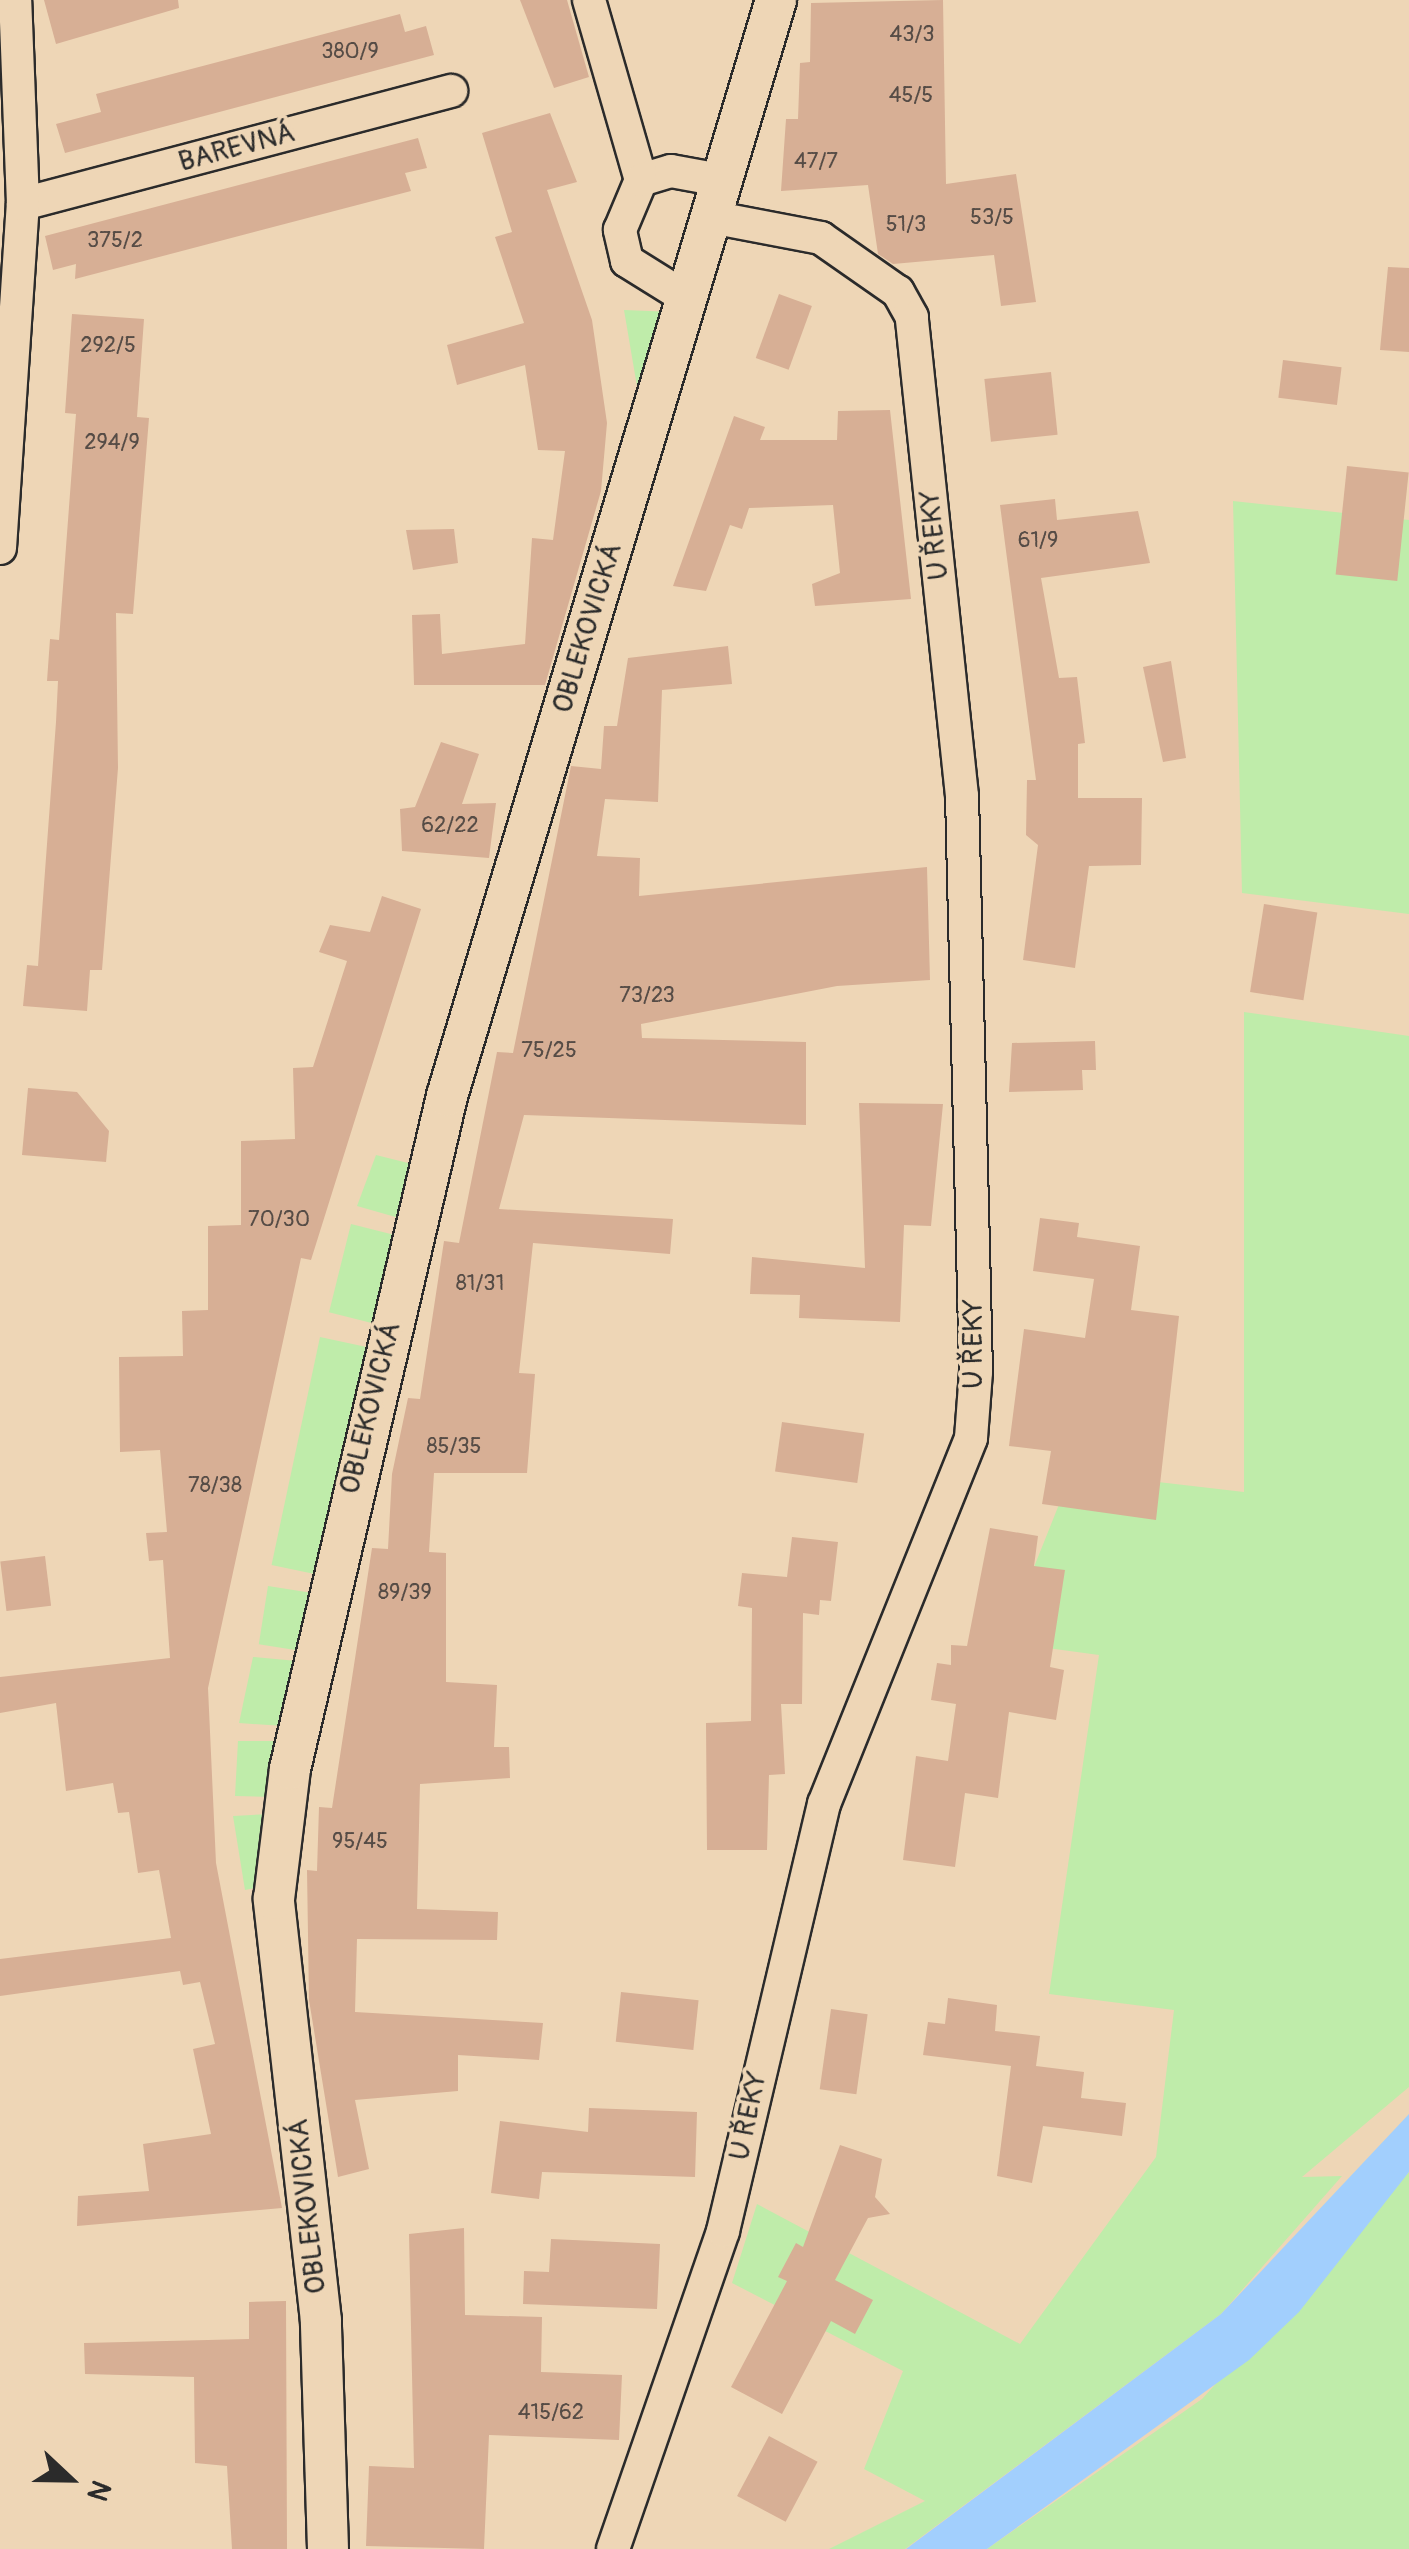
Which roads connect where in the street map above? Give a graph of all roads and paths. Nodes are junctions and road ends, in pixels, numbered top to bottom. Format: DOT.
graph roads {
  1 [pos="15,0"];
  2 [pos="590,0"];
  3 [pos="776,0"];
  4 [pos="451,91"];
  5 [pos="640,180"];
  6 [pos="716,198"];
  7 [pos="23,204"];
  8 [pos="688,299"];
  9 [pos="0,548"];
  10 [pos="328,2549"];
  11 [pos="613,2549"];
  1 -- 7 [label="street"];
  2 -- 5 [label="street"];
  3 -- 6 [label="street, OBLEKOVICKÁ"];
  4 -- 7 [label="street, BAREVNÁ"];
  5 -- 6 [label="street"];
  5 -- 8 [label="street"];
  6 -- 8 [label="street, OBLEKOVICKÁ"];
  6 -- 11 [label="street, U ŘEKY"];
  7 -- 9 [label="street"];
  8 -- 10 [label="street, OBLEKOVICKÁ"];
}
